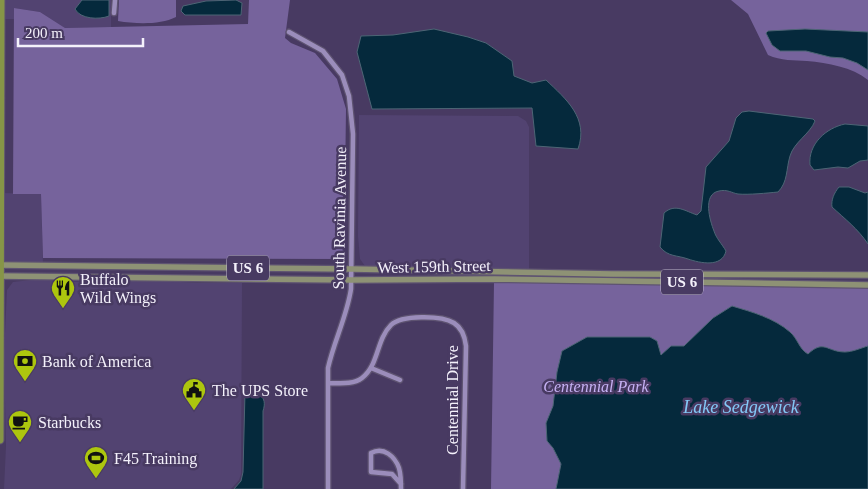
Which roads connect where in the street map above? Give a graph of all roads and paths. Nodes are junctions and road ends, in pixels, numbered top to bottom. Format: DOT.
graph roads {
  1 [pos="1,0"];
  2 [pos="115,0"];
  3 [pos="114,13"];
  4 [pos="289,32"];
  5 [pos="0,265"];
  6 [pos="352,269"];
  7 [pos="868,275"];
  8 [pos="0,276"];
  9 [pos="810,276"];
  10 [pos="352,280"];
  11 [pos="809,284"];
  12 [pos="868,285"];
  13 [pos="371,368"];
  14 [pos="400,380"];
  15 [pos="328,383"];
  16 [pos="0,440"];
  17 [pos="401,486"];
  18 [pos="328,489"];
  19 [pos="463,489"];
  1 -- 5 [label="highway"];
  2 -- 3 [label="street"];
  4 -- 6 [label="street, South Ravinia Avenue"];
  5 -- 6 [label="main road, West 159th Street / US 6"];
  5 -- 8 [label="highway"];
  6 -- 9 [label="main road, West 159th Street / US 6"];
  6 -- 10 [label="street, South Ravinia Avenue"];
  7 -- 9 [label="main road, West 159th Street / US 6"];
  8 -- 10 [label="main road, West 159th Street / US 6"];
  8 -- 16 [label="highway"];
  9 -- 11 [label="main road"];
  10 -- 11 [label="main road, West 159th Street / US 6"];
  10 -- 15 [label="street, South Ravinia Avenue"];
  11 -- 12 [label="main road, West 159th Street / US 6"];
  13 -- 14 [label="street"];
  13 -- 15 [label="street"];
  13 -- 19 [label="street, Centennial Drive"];
  15 -- 18 [label="street, South Ravinia Avenue"];
  17 -- 17 [label="street"];
}
